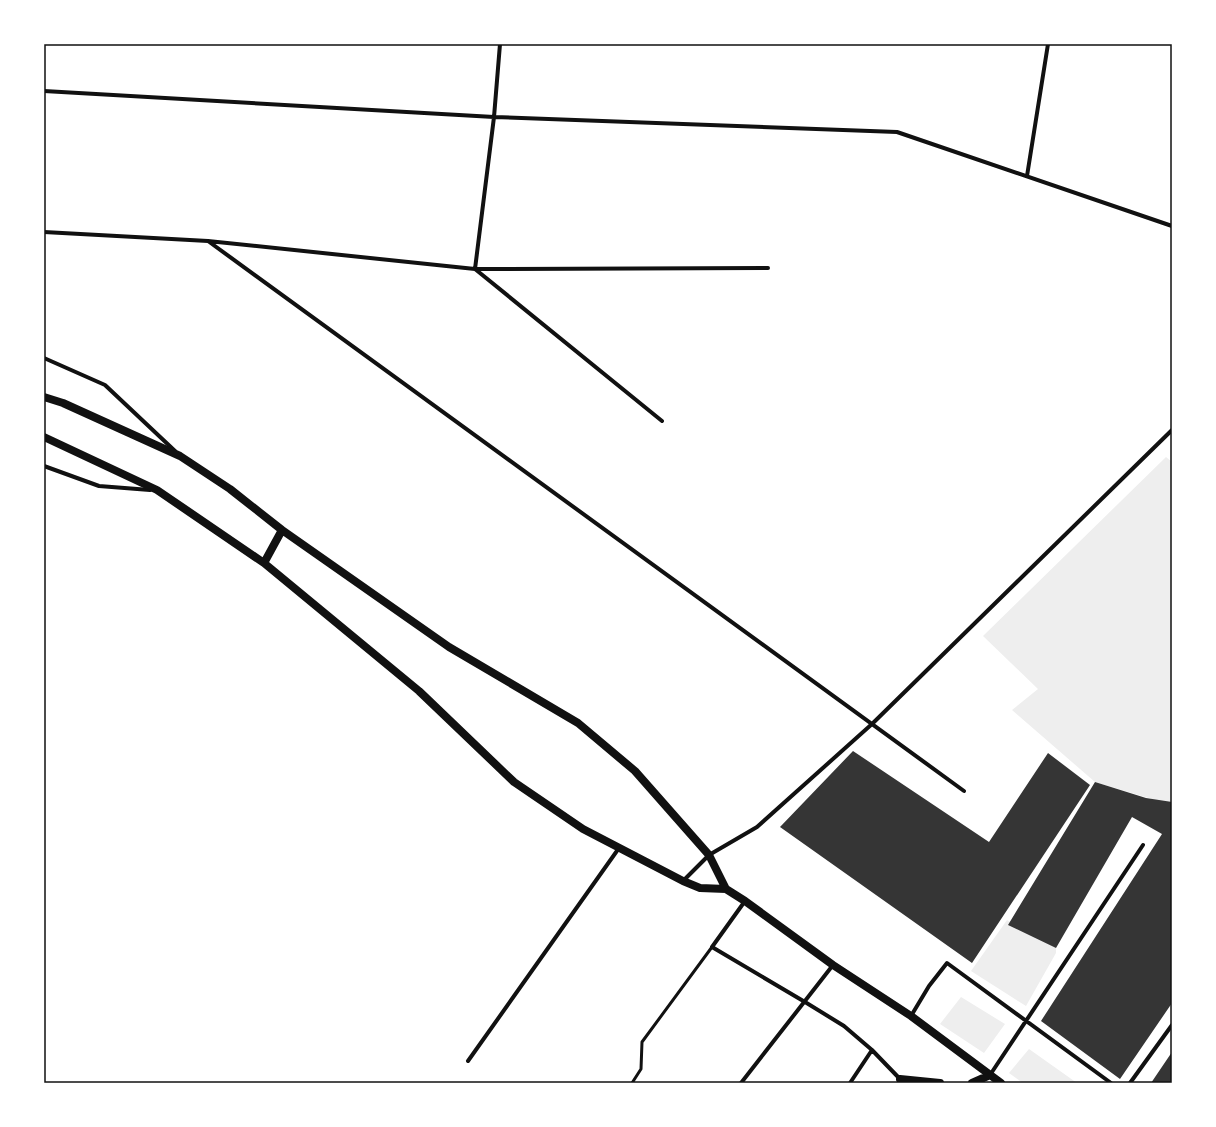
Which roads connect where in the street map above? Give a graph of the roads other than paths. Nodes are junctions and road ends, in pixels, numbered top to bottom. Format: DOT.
graph roads {
  1 [pos="500,44"];
  2 [pos="1048,44"];
  3 [pos="44,91"];
  4 [pos="494,117"];
  5 [pos="1027,176"];
  6 [pos="1172,226"];
  7 [pos="44,232"];
  8 [pos="208,241"];
  9 [pos="768,268"];
  10 [pos="475,269"];
  11 [pos="44,358"];
  12 [pos="44,397"];
  13 [pos="662,421"];
  14 [pos="1172,430"];
  15 [pos="44,437"];
  16 [pos="180,456"];
  17 [pos="44,466"];
  18 [pos="157,490"];
  19 [pos="282,530"];
  20 [pos="264,563"];
  21 [pos="872,724"];
  22 [pos="964,791"];
  23 [pos="1143,845"];
  24 [pos="618,848"];
  25 [pos="709,855"];
  26 [pos="682,881"];
  27 [pos="726,889"];
  28 [pos="745,901"];
  29 [pos="712,947"];
  30 [pos="833,965"];
  31 [pos="805,1002"];
  32 [pos="911,1016"];
  33 [pos="1026,1020"];
  34 [pos="1172,1025"];
  35 [pos="872,1050"];
  36 [pos="468,1061"];
  37 [pos="990,1075"];
  38 [pos="903,1081"];
  39 [pos="632,1083"];
  40 [pos="741,1083"];
  41 [pos="850,1083"];
  42 [pos="940,1083"];
  43 [pos="972,1083"];
  44 [pos="1001,1083"];
  45 [pos="1111,1083"];
  46 [pos="1130,1083"];
  1 -- 4 [label="street"];
  2 -- 5 [label="street"];
  3 -- 4 [label="street"];
  4 -- 5 [label="street"];
  4 -- 10 [label="street"];
  5 -- 6 [label="street"];
  7 -- 8 [label="street"];
  8 -- 10 [label="street"];
  8 -- 21 [label="street"];
  9 -- 10 [label="street"];
  10 -- 13 [label="street"];
  11 -- 16 [label="street"];
  12 -- 16 [label="main road"];
  14 -- 21 [label="street"];
  15 -- 18 [label="main road"];
  16 -- 19 [label="main road"];
  17 -- 18 [label="street"];
  18 -- 20 [label="main road"];
  19 -- 20 [label="main road"];
  19 -- 25 [label="main road"];
  20 -- 24 [label="main road"];
  21 -- 22 [label="street"];
  21 -- 25 [label="street"];
  23 -- 33 [label="street"];
  24 -- 26 [label="main road"];
  24 -- 36 [label="street"];
  25 -- 26 [label="street"];
  25 -- 27 [label="main road"];
  26 -- 27 [label="main road"];
  27 -- 28 [label="main road"];
  28 -- 29 [label="street"];
  28 -- 30 [label="main road"];
  29 -- 31 [label="street"];
  29 -- 39 [label="lane"];
  30 -- 31 [label="street"];
  30 -- 32 [label="main road"];
  31 -- 35 [label="street"];
  31 -- 40 [label="street"];
  32 -- 33 [label="street"];
  32 -- 37 [label="main road"];
  33 -- 37 [label="street"];
  33 -- 45 [label="street"];
  34 -- 46 [label="street"];
  35 -- 38 [label="street"];
  35 -- 41 [label="street"];
  37 -- 43 [label="main road"];
  37 -- 44 [label="main road"];
  38 -- 42 [label="main road"];
}
